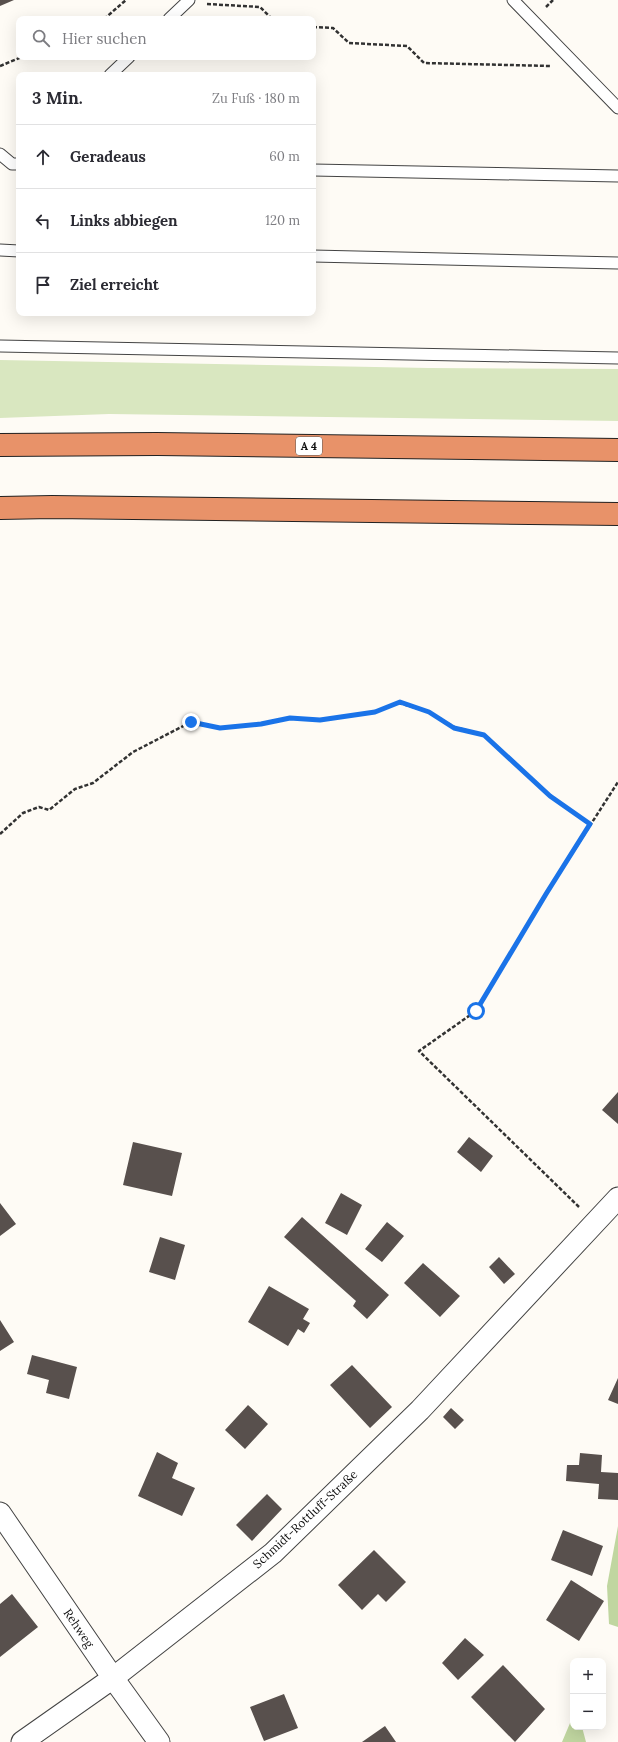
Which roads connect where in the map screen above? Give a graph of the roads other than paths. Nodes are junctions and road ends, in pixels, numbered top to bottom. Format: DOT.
graph roads {
  1 [pos="189,0"];
  2 [pos="513,0"];
  3 [pos="172,16"];
  4 [pos="126,60"];
  5 [pos="113,72"];
  6 [pos="618,108"];
  7 [pos="0,154"];
  8 [pos="16,162"];
  9 [pos="16,162"];
  10 [pos="0,164"];
  11 [pos="316,170"];
  12 [pos="618,176"];
  13 [pos="0,250"];
  14 [pos="16,251"];
  15 [pos="316,256"];
  16 [pos="618,263"];
  17 [pos="0,346"];
  18 [pos="618,358"];
  19 [pos="0,445"];
  20 [pos="618,450"];
  21 [pos="0,508"];
  22 [pos="618,514"];
  23 [pos="618,1198"];
  24 [pos="0,1513"];
  25 [pos="113,1678"];
  26 [pos="22,1742"];
  27 [pos="159,1742"];
  1 -- 3 [label="lane"];
  2 -- 6 [label="lane"];
  4 -- 5 [label="lane"];
  7 -- 8 [label="lane"];
  9 -- 10 [label="lane"];
  11 -- 12 [label="lane"];
  13 -- 14 [label="lane"];
  15 -- 16 [label="lane"];
  17 -- 18 [label="lane"];
  19 -- 20 [label="highway, A 4"];
  21 -- 22 [label="highway"];
  23 -- 25 [label="street, Schmidt-Rottluff-Straße"];
  24 -- 25 [label="street, Rehweg"];
  25 -- 26 [label="street, Schmidt-Rottluff-Straße"];
  25 -- 27 [label="street, Rehweg"];
}
